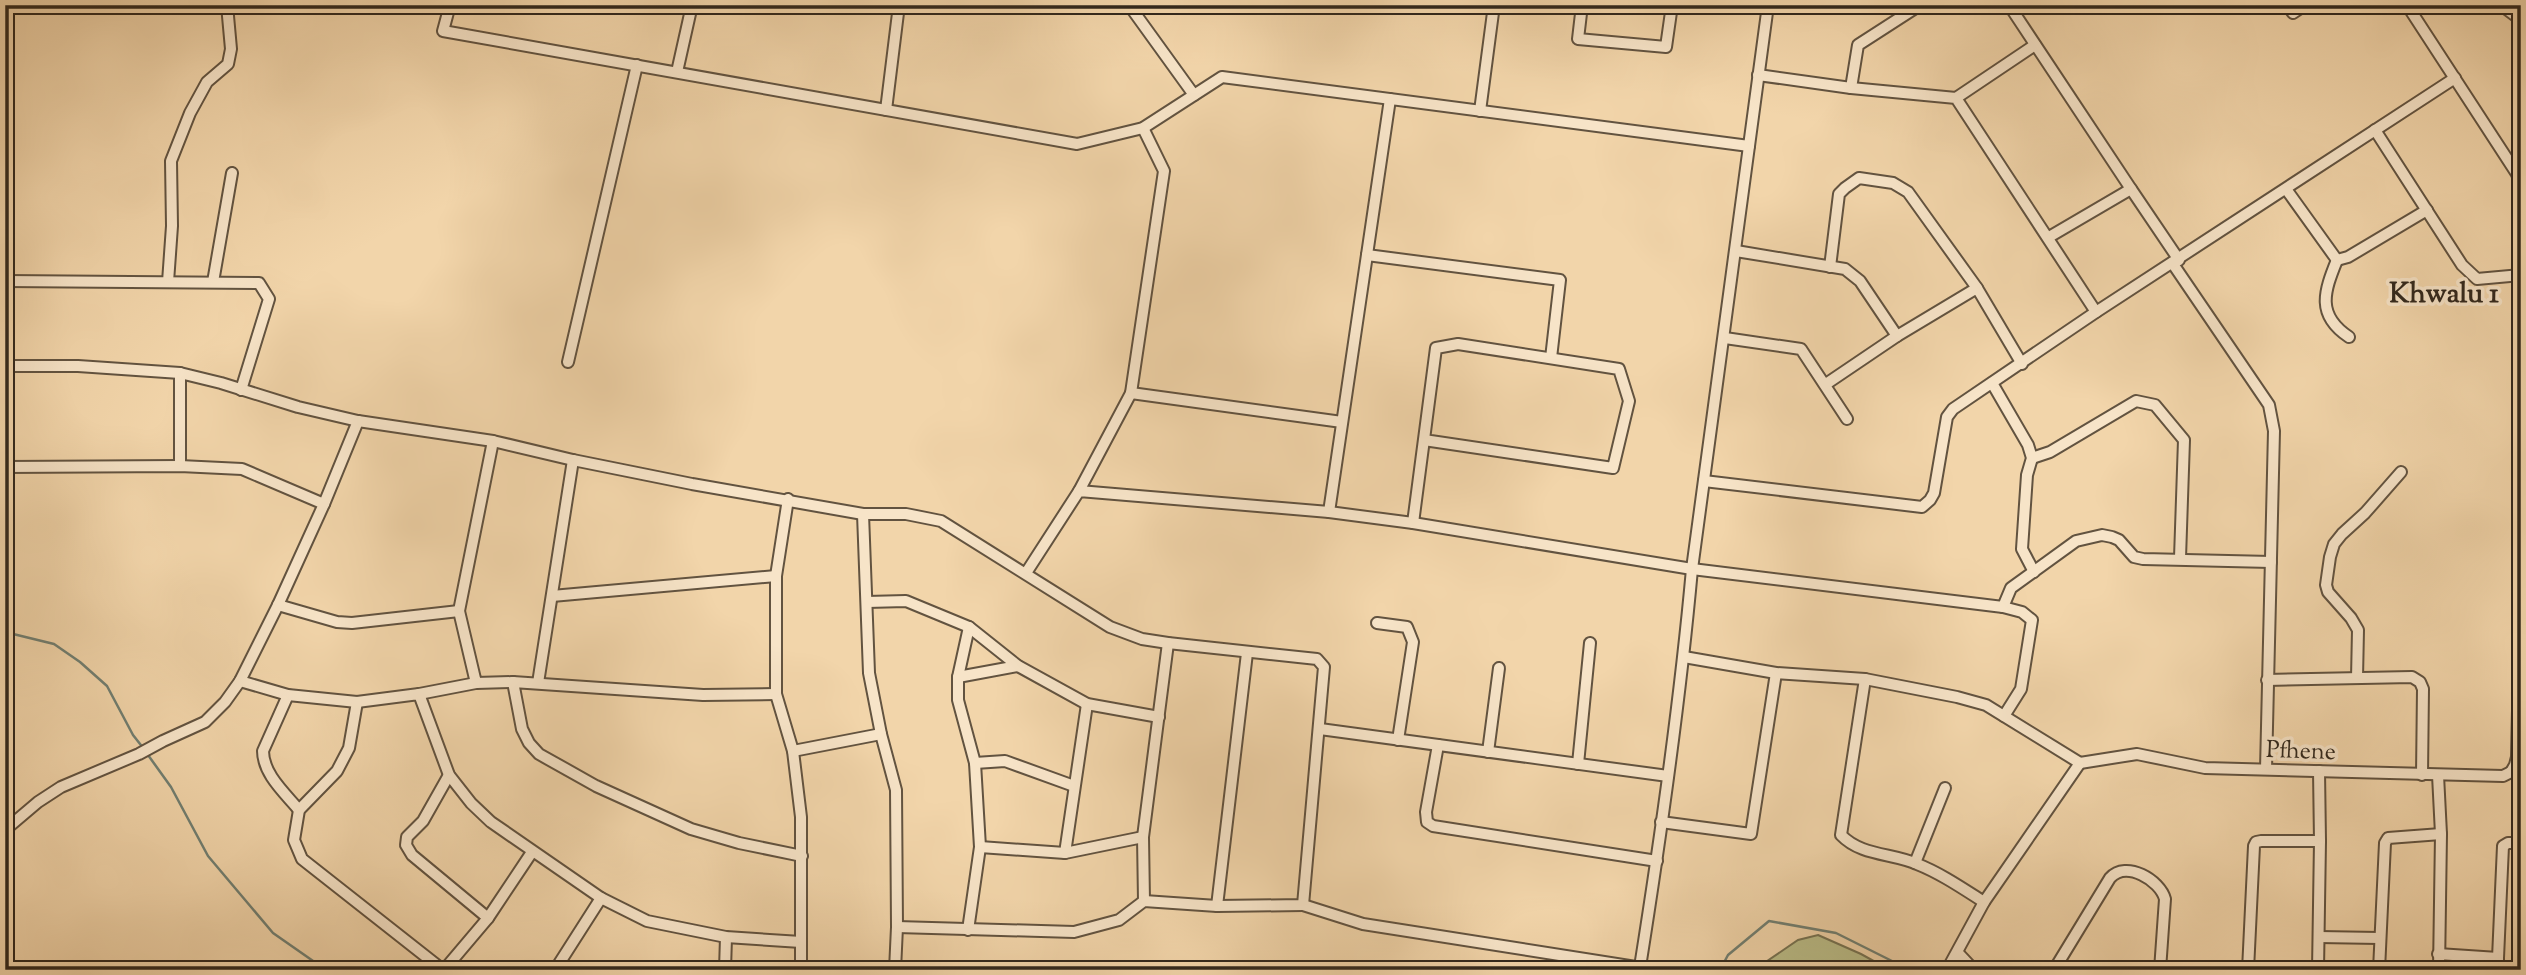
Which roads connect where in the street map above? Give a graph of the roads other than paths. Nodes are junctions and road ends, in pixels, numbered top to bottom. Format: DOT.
graph roads {
  1 [pos="226,5"];
  2 [pos="450,5"];
  3 [pos="692,5"];
  4 [pos="899,5"];
  5 [pos="1129,5"];
  6 [pos="1494,5"];
  7 [pos="1583,5"];
  8 [pos="1672,5"];
  9 [pos="1768,5"];
  10 [pos="1920,5"];
  11 [pos="2009,5"];
  12 [pos="2287,5"];
  13 [pos="2305,5"];
  14 [pos="2407,5"];
  15 [pos="2501,5"];
  16 [pos="2521,20"];
  17 [pos="2035,45"];
  18 [pos="637,65"];
  19 [pos="677,72"];
  20 [pos="1758,75"];
  21 [pos="2455,78"];
  22 [pos="1851,88"];
  23 [pos="1195,95"];
  24 [pos="1956,98"];
  25 [pos="1390,99"];
  26 [pos="886,110"];
  27 [pos="1480,111"];
  28 [pos="1143,128"];
  29 [pos="2375,130"];
  30 [pos="1749,146"];
  31 [pos="232,173"];
  32 [pos="2521,185"];
  33 [pos="2131,189"];
  34 [pos="2286,189"];
  35 [pos="5,197"];
  36 [pos="2427,210"];
  37 [pos="2049,237"];
  38 [pos="1737,251"];
  39 [pos="1367,255"];
  40 [pos="2337,260"];
  41 [pos="2176,262"];
  42 [pos="1830,267"];
  43 [pos="2521,275"];
  44 [pos="7,281"];
  45 [pos="168,282"];
  46 [pos="213,282"];
  47 [pos="1977,288"];
  48 [pos="2096,312"];
  49 [pos="1897,336"];
  50 [pos="2349,337"];
  51 [pos="1725,338"];
  52 [pos="1551,358"];
  53 [pos="568,362"];
  54 [pos="2022,364"];
  55 [pos="5,366"];
  56 [pos="180,373"];
  57 [pos="1826,383"];
  58 [pos="1992,383"];
  59 [pos="241,390"];
  60 [pos="1131,393"];
  61 [pos="1847,419"];
  62 [pos="358,422"];
  63 [pos="1342,422"];
  64 [pos="1424,440"];
  65 [pos="493,441"];
  66 [pos="2032,458"];
  67 [pos="573,460"];
  68 [pos="180,466"];
  69 [pos="5,467"];
  70 [pos="2401,472"];
  71 [pos="1704,481"];
  72 [pos="1079,491"];
  73 [pos="788,499"];
  74 [pos="324,504"];
  75 [pos="1329,512"];
  76 [pos="863,514"];
  77 [pos="1413,523"];
  78 [pos="2180,558"];
  79 [pos="2271,562"];
  80 [pos="1692,569"];
  81 [pos="2034,572"];
  82 [pos="2521,572"];
  83 [pos="1026,573"];
  84 [pos="776,576"];
  85 [pos="552,596"];
  86 [pos="867,602"];
  87 [pos="278,605"];
  88 [pos="2003,607"];
  89 [pos="459,611"];
  90 [pos="1377,623"];
  91 [pos="969,627"];
  92 [pos="1168,643"];
  93 [pos="1590,643"];
  94 [pos="1247,653"];
  95 [pos="1684,657"];
  96 [pos="1018,666"];
  97 [pos="1499,668"];
  98 [pos="1776,673"];
  99 [pos="958,677"];
  100 [pos="2357,678"];
  101 [pos="1865,679"];
  102 [pos="2267,680"];
  103 [pos="240,681"];
  104 [pos="513,682"];
  105 [pos="476,683"];
  106 [pos="538,683"];
  107 [pos="2519,684"];
  108 [pos="419,694"];
  109 [pos="776,694"];
  110 [pos="288,695"];
  111 [pos="357,702"];
  112 [pos="1087,704"];
  113 [pos="2004,716"];
  114 [pos="1159,717"];
  115 [pos="1320,729"];
  116 [pos="881,734"];
  117 [pos="1398,740"];
  118 [pos="1438,745"];
  119 [pos="793,751"];
  120 [pos="1489,752"];
  121 [pos="975,763"];
  122 [pos="2080,763"];
  123 [pos="1578,764"];
  124 [pos="2266,769"];
  125 [pos="2319,771"];
  126 [pos="2516,773"];
  127 [pos="449,775"];
  128 [pos="2422,775"];
  129 [pos="2438,775"];
  130 [pos="1668,776"];
  131 [pos="1074,786"];
  132 [pos="1945,788"];
  133 [pos="299,810"];
  134 [pos="1661,822"];
  135 [pos="5,830"];
  136 [pos="2441,834"];
  137 [pos="1143,837"];
  138 [pos="2320,841"];
  139 [pos="2521,843"];
  140 [pos="980,847"];
  141 [pos="532,852"];
  142 [pos="1065,853"];
  143 [pos="802,856"];
  144 [pos="1657,861"];
  145 [pos="1915,863"];
  146 [pos="601,898"];
  147 [pos="1144,901"];
  148 [pos="1984,902"];
  149 [pos="1303,905"];
  150 [pos="1217,906"];
  151 [pos="488,918"];
  152 [pos="897,927"];
  153 [pos="968,930"];
  154 [pos="726,937"];
  155 [pos="2319,937"];
  156 [pos="2379,938"];
  157 [pos="801,942"];
  158 [pos="1958,953"];
  159 [pos="2438,954"];
  160 [pos="2498,964"];
  161 [pos="1640,967"];
  162 [pos="559,968"];
  163 [pos="444,970"];
  164 [pos="725,970"];
  165 [pos="801,970"];
  166 [pos="895,970"];
  167 [pos="1655,970"];
  168 [pos="1947,970"];
  169 [pos="1974,970"];
  170 [pos="2054,970"];
  171 [pos="2161,970"];
  172 [pos="2248,970"];
  173 [pos="2318,970"];
  174 [pos="2379,970"];
  175 [pos="2439,970"];
  1 -- 45 [label="street"];
  2 -- 18 [label="street"];
  3 -- 19 [label="street"];
  4 -- 26 [label="street"];
  5 -- 23 [label="street"];
  6 -- 27 [label="street"];
  7 -- 8 [label="street"];
  9 -- 20 [label="street"];
  10 -- 22 [label="street"];
  11 -- 17 [label="street"];
  12 -- 13 [label="street"];
  14 -- 21 [label="street"];
  15 -- 16 [label="street"];
  17 -- 24 [label="street"];
  17 -- 33 [label="street"];
  18 -- 19 [label="street"];
  18 -- 53 [label="street"];
  19 -- 26 [label="street"];
  20 -- 22 [label="street"];
  20 -- 30 [label="street"];
  21 -- 29 [label="street"];
  21 -- 32 [label="street"];
  22 -- 24 [label="street"];
  23 -- 25 [label="street"];
  23 -- 28 [label="street"];
  24 -- 37 [label="street"];
  25 -- 27 [label="street"];
  25 -- 39 [label="street"];
  26 -- 28 [label="street"];
  27 -- 30 [label="street"];
  28 -- 60 [label="street"];
  29 -- 34 [label="street"];
  29 -- 36 [label="street"];
  30 -- 38 [label="street"];
  31 -- 46 [label="street"];
  33 -- 37 [label="street"];
  33 -- 41 [label="street"];
  34 -- 40 [label="street"];
  34 -- 41 [label="street"];
  35 -- 44 [label="street"];
  36 -- 40 [label="street"];
  36 -- 43 [label="street"];
  37 -- 48 [label="street"];
  38 -- 42 [label="street"];
  38 -- 51 [label="street"];
  39 -- 52 [label="street"];
  39 -- 63 [label="street"];
  40 -- 50 [label="street"];
  41 -- 48 [label="street"];
  41 -- 79 [label="street"];
  42 -- 47 [label="street"];
  42 -- 49 [label="street"];
  44 -- 45 [label="street"];
  45 -- 46 [label="street"];
  46 -- 59 [label="street"];
  47 -- 49 [label="street"];
  47 -- 54 [label="street"];
  48 -- 54 [label="street"];
  49 -- 57 [label="street"];
  51 -- 57 [label="street"];
  51 -- 71 [label="street"];
  52 -- 64 [label="street"];
  52 -- 64 [label="street"];
  54 -- 58 [label="street"];
  55 -- 56 [label="street"];
  56 -- 59 [label="street"];
  56 -- 68 [label="street"];
  57 -- 61 [label="street"];
  58 -- 66 [label="street"];
  58 -- 71 [label="street"];
  59 -- 62 [label="street"];
  60 -- 63 [label="street"];
  60 -- 72 [label="street"];
  62 -- 65 [label="street"];
  62 -- 74 [label="street"];
  63 -- 75 [label="street"];
  64 -- 77 [label="street"];
  65 -- 67 [label="street"];
  65 -- 89 [label="street"];
  66 -- 78 [label="street"];
  66 -- 81 [label="street"];
  67 -- 73 [label="street"];
  67 -- 85 [label="street"];
  68 -- 69 [label="street"];
  68 -- 74 [label="street"];
  70 -- 100 [label="street"];
  71 -- 80 [label="street"];
  72 -- 75 [label="street"];
  72 -- 83 [label="street"];
  73 -- 76 [label="street"];
  73 -- 84 [label="street"];
  74 -- 87 [label="street"];
  75 -- 77 [label="street"];
  76 -- 83 [label="street"];
  76 -- 86 [label="street"];
  77 -- 80 [label="street"];
  78 -- 79 [label="street"];
  78 -- 81 [label="street"];
  79 -- 102 [label="street"];
  80 -- 88 [label="street"];
  80 -- 95 [label="street"];
  81 -- 88 [label="street"];
  82 -- 107 [label="street"];
  83 -- 92 [label="street"];
  84 -- 85 [label="street"];
  84 -- 109 [label="street"];
  85 -- 106 [label="street"];
  86 -- 91 [label="street"];
  86 -- 116 [label="street"];
  87 -- 89 [label="street"];
  87 -- 103 [label="street"];
  88 -- 113 [label="street"];
  89 -- 105 [label="street"];
  90 -- 117 [label="street"];
  91 -- 96 [label="street"];
  91 -- 99 [label="street"];
  92 -- 94 [label="street"];
  92 -- 114 [label="street"];
  93 -- 123 [label="street"];
  94 -- 115 [label="street"];
  94 -- 150 [label="street"];
  95 -- 98 [label="street"];
  95 -- 130 [label="street"];
  96 -- 99 [label="street"];
  96 -- 112 [label="street"];
  97 -- 120 [label="street"];
  98 -- 101 [label="street"];
  98 -- 134 [label="street"];
  99 -- 121 [label="street"];
  100 -- 102 [label="street"];
  100 -- 128 [label="street"];
  101 -- 113 [label="street"];
  101 -- 145 [label="street"];
  102 -- 124 [label="street"];
  103 -- 110 [label="street"];
  103 -- 135 [label="street"];
  104 -- 105 [label="street"];
  104 -- 106 [label="street"];
  104 -- 143 [label="street"];
  105 -- 108 [label="street"];
  106 -- 109 [label="street"];
  107 -- 126 [label="street"];
  108 -- 111 [label="street"];
  108 -- 127 [label="street"];
  109 -- 119 [label="street"];
  110 -- 111 [label="street"];
  110 -- 133 [label="street"];
  111 -- 133 [label="street"];
  112 -- 114 [label="street"];
  112 -- 131 [label="street"];
  113 -- 122 [label="street"];
  114 -- 137 [label="street"];
  115 -- 117 [label="street"];
  115 -- 149 [label="street"];
  116 -- 119 [label="street"];
  116 -- 152 [label="street"];
  117 -- 118 [label="street"];
  118 -- 120 [label="street"];
  118 -- 144 [label="street"];
  119 -- 143 [label="street"];
  120 -- 123 [label="street"];
  121 -- 131 [label="street"];
  121 -- 140 [label="street"];
  122 -- 124 [label="street, Pfhene"];
  122 -- 148 [label="street"];
  123 -- 130 [label="street"];
  124 -- 125 [label="street, Pfhene"];
  125 -- 128 [label="street, Pfhene"];
  125 -- 138 [label="street"];
  126 -- 129 [label="street, Pfhene"];
  127 -- 141 [label="street"];
  127 -- 151 [label="street"];
  128 -- 129 [label="street, Pfhene"];
  129 -- 136 [label="street"];
  130 -- 134 [label="street"];
  131 -- 142 [label="street"];
  132 -- 145 [label="street"];
  133 -- 163 [label="street"];
  134 -- 144 [label="street"];
  136 -- 156 [label="street"];
  136 -- 159 [label="street"];
  137 -- 142 [label="street"];
  137 -- 147 [label="street"];
  138 -- 155 [label="street"];
  138 -- 172 [label="street"];
  139 -- 160 [label="street"];
  140 -- 142 [label="street"];
  140 -- 153 [label="street"];
  141 -- 146 [label="street"];
  141 -- 151 [label="street"];
  143 -- 157 [label="street"];
  144 -- 161 [label="street"];
  145 -- 148 [label="street"];
  146 -- 154 [label="street"];
  146 -- 162 [label="street"];
  147 -- 150 [label="street"];
  147 -- 153 [label="street"];
  148 -- 158 [label="street"];
  149 -- 150 [label="street"];
  149 -- 161 [label="street"];
  151 -- 163 [label="street"];
  152 -- 153 [label="street"];
  152 -- 166 [label="street"];
  154 -- 157 [label="street"];
  154 -- 164 [label="street"];
  155 -- 156 [label="street"];
  155 -- 173 [label="street"];
  156 -- 174 [label="street"];
  157 -- 165 [label="street"];
  158 -- 168 [label="street"];
  158 -- 169 [label="street"];
  159 -- 160 [label="street"];
  159 -- 175 [label="street"];
  161 -- 167 [label="street"];
  170 -- 171 [label="street"];
}
